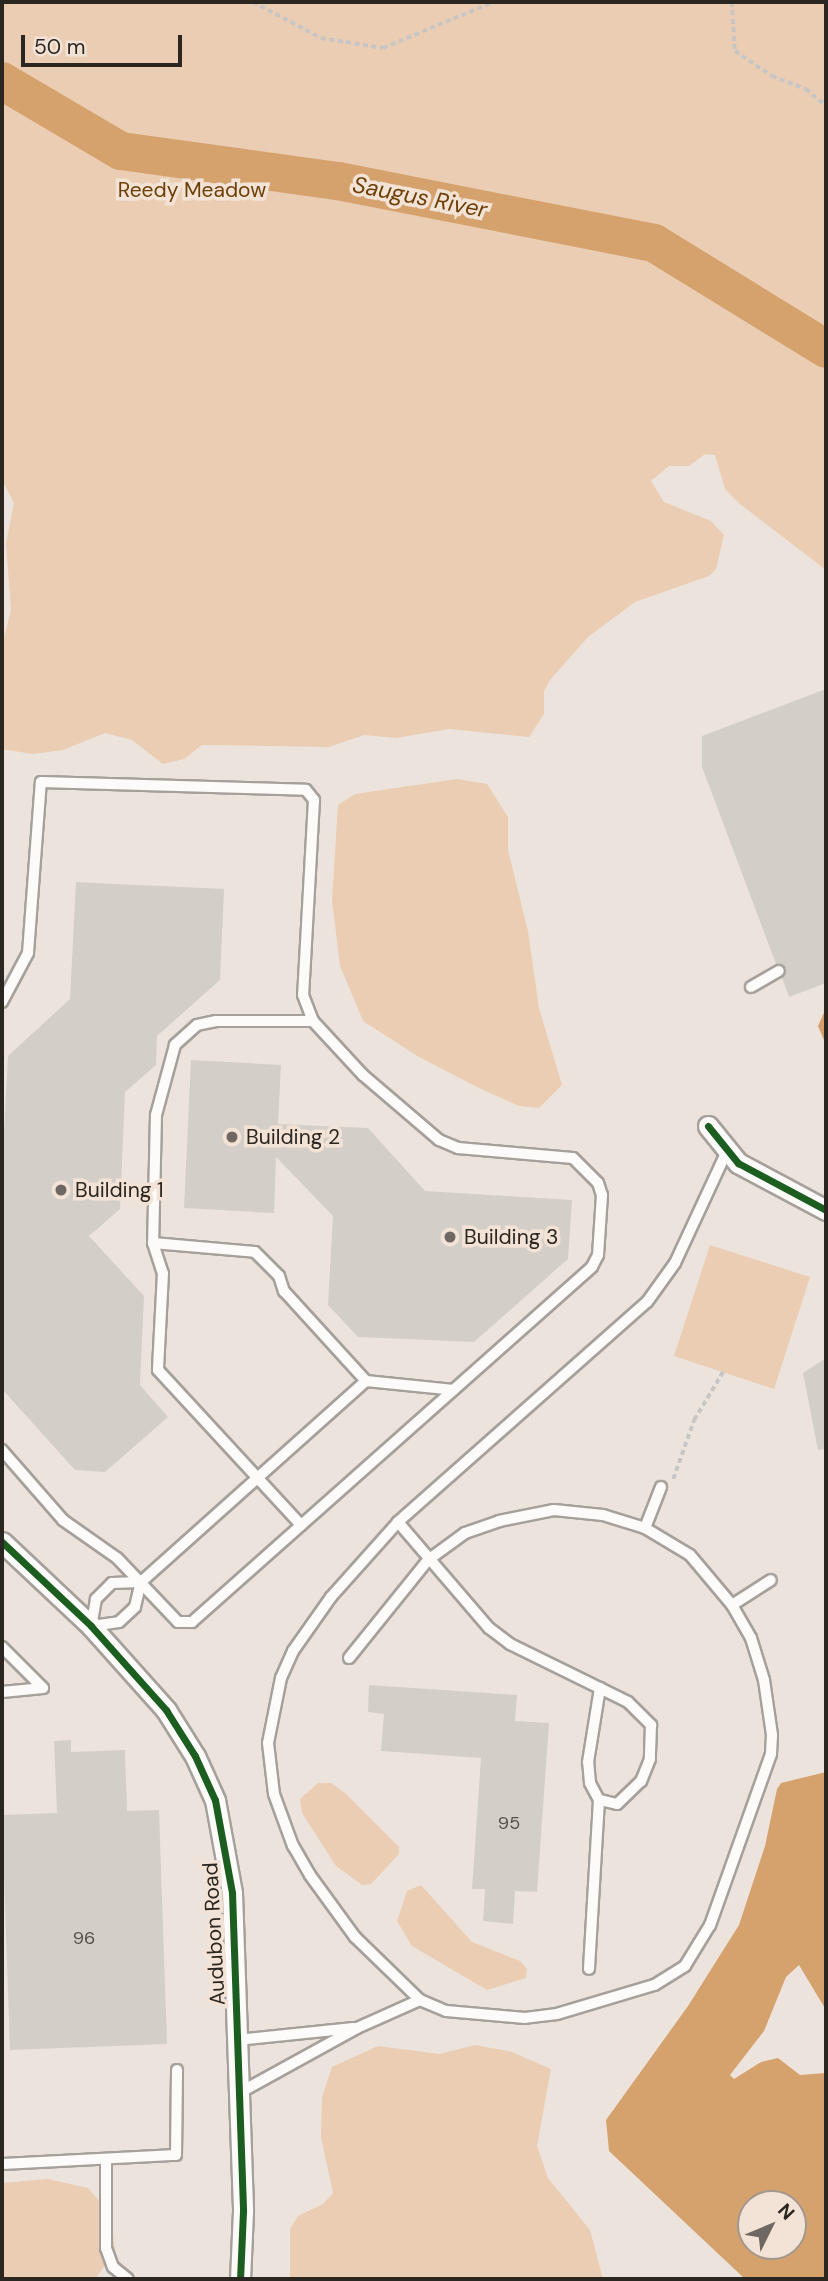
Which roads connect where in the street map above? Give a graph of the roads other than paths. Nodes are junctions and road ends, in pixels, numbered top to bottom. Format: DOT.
graph roads {
  1 [pos="779,971"];
  2 [pos="751,986"];
  3 [pos="2,1002"];
  4 [pos="313,1021"];
  5 [pos="708,1126"];
  6 [pos="726,1153"];
  7 [pos="826,1210"];
  8 [pos="153,1243"];
  9 [pos="366,1381"];
  10 [pos="454,1391"];
  11 [pos="2,1450"];
  12 [pos="257,1476"];
  13 [pos="665,1489"];
  14 [pos="398,1522"];
  15 [pos="301,1525"];
  16 [pos="645,1528"];
  17 [pos="2,1542"];
  18 [pos="428,1560"];
  19 [pos="771,1580"];
  20 [pos="141,1582"];
  21 [pos="732,1605"];
  22 [pos="90,1626"];
  23 [pos="2,1647"];
  24 [pos="349,1658"];
  25 [pos="600,1688"];
  26 [pos="2,1692"];
  27 [pos="599,1800"];
  28 [pos="589,1969"];
  29 [pos="420,2000"];
  30 [pos="357,2028"];
  31 [pos="237,2040"];
  32 [pos="177,2070"];
  33 [pos="239,2093"];
  34 [pos="106,2159"];
  35 [pos="2,2164"];
  36 [pos="128,2279"];
  37 [pos="240,2279"];
  1 -- 2 [label="lane"];
  3 -- 4 [label="lane"];
  4 -- 8 [label="lane"];
  4 -- 10 [label="lane"];
  5 -- 6 [label="street"];
  6 -- 7 [label="street"];
  6 -- 14 [label="lane"];
  8 -- 9 [label="lane"];
  8 -- 12 [label="lane"];
  9 -- 10 [label="lane"];
  9 -- 12 [label="lane"];
  10 -- 15 [label="lane"];
  11 -- 20 [label="lane"];
  12 -- 15 [label="lane"];
  12 -- 20 [label="lane"];
  13 -- 16 [label="lane"];
  14 -- 18 [label="lane"];
  14 -- 29 [label="lane"];
  15 -- 20 [label="lane"];
  16 -- 18 [label="lane"];
  16 -- 21 [label="lane"];
  17 -- 22 [label="street, Audubon Road"];
  18 -- 24 [label="lane"];
  18 -- 25 [label="lane"];
  19 -- 21 [label="lane"];
  20 -- 22 [label="lane"];
  20 -- 22 [label="lane"];
  21 -- 29 [label="lane"];
  22 -- 31 [label="street, Audubon Road"];
  23 -- 26 [label="lane"];
  25 -- 27 [label="lane"];
  25 -- 27 [label="lane"];
  27 -- 28 [label="lane"];
  29 -- 30 [label="lane"];
  30 -- 31 [label="lane"];
  30 -- 33 [label="lane"];
  31 -- 33 [label="street, Audubon Road"];
  32 -- 34 [label="lane"];
  33 -- 37 [label="street, Audubon Road"];
  34 -- 35 [label="lane"];
  34 -- 36 [label="lane"];
}
